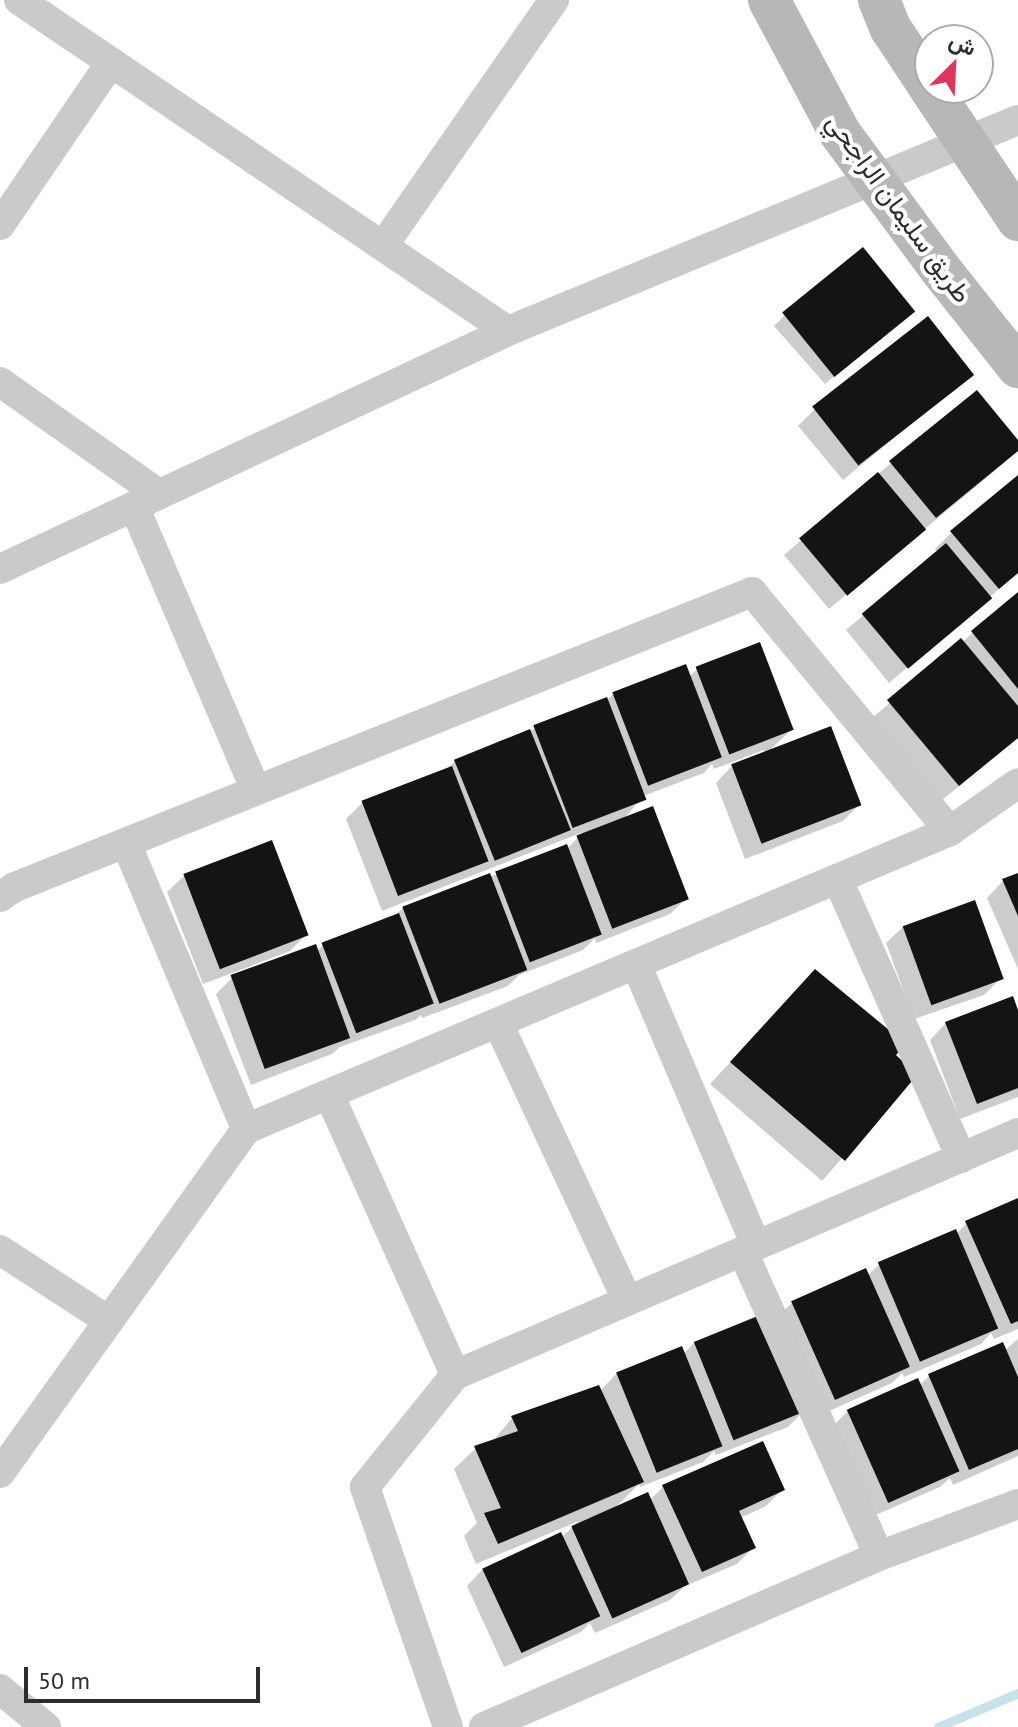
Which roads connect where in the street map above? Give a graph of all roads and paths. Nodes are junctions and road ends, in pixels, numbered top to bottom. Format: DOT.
graph roads {
  1 [pos="19,0"];
  2 [pos="554,0"];
  3 [pos="769,0"];
  4 [pos="879,0"];
  5 [pos="111,62"];
  6 [pos="914,64"];
  7 [pos="941,104"];
  8 [pos="1018,120"];
  9 [pos="966,141"];
  10 [pos="875,179"];
  11 [pos="1018,220"];
  12 [pos="0,225"];
  13 [pos="383,246"];
  14 [pos="508,331"];
  15 [pos="1018,367"];
  16 [pos="0,382"];
  17 [pos="146,500"];
  18 [pos="0,569"];
  19 [pos="1018,783"];
  20 [pos="256,790"];
  21 [pos="950,831"];
  22 [pos="126,843"];
  23 [pos="838,880"];
  24 [pos="0,897"];
  25 [pos="636,964"];
  26 [pos="498,1023"];
  27 [pos="329,1094"];
  28 [pos="246,1129"];
  29 [pos="1018,1133"];
  30 [pos="961,1158"];
  31 [pos="749,1249"];
  32 [pos="0,1250"];
  33 [pos="627,1300"];
  34 [pos="109,1321"];
  35 [pos="455,1375"];
  36 [pos="0,1473"];
  37 [pos="1018,1504"];
  38 [pos="879,1556"];
  39 [pos="0,1689"];
  40 [pos="46,1727"];
  41 [pos="448,1727"];
  42 [pos="484,1727"];
  1 -- 5 [label="street"];
  2 -- 13 [label="street"];
  3 -- 10 [label="main road, طريق سليمان الراجحي"];
  4 -- 6 [label="main road"];
  5 -- 12 [label="street"];
  5 -- 13 [label="street"];
  7 -- 9 [label="main road"];
  8 -- 9 [label="street"];
  9 -- 10 [label="street"];
  9 -- 11 [label="main road"];
  10 -- 14 [label="street"];
  10 -- 15 [label="main road, طريق سليمان الراجحي"];
  13 -- 14 [label="street"];
  14 -- 17 [label="street"];
  16 -- 17 [label="street"];
  17 -- 18 [label="street"];
  17 -- 20 [label="street"];
  19 -- 21 [label="street"];
  20 -- 21 [label="street"];
  20 -- 22 [label="street"];
  21 -- 23 [label="street"];
  22 -- 24 [label="street"];
  22 -- 28 [label="street"];
  23 -- 25 [label="street"];
  23 -- 30 [label="street"];
  25 -- 26 [label="street"];
  25 -- 31 [label="street"];
  26 -- 27 [label="street"];
  26 -- 33 [label="street"];
  27 -- 28 [label="street"];
  27 -- 35 [label="street"];
  28 -- 34 [label="street"];
  29 -- 30 [label="street"];
  30 -- 31 [label="street"];
  31 -- 33 [label="street"];
  31 -- 38 [label="street"];
  32 -- 34 [label="street"];
  33 -- 35 [label="street"];
  34 -- 36 [label="street"];
  35 -- 41 [label="street"];
  37 -- 38 [label="street"];
  38 -- 42 [label="street"];
  39 -- 40 [label="street"];
}
